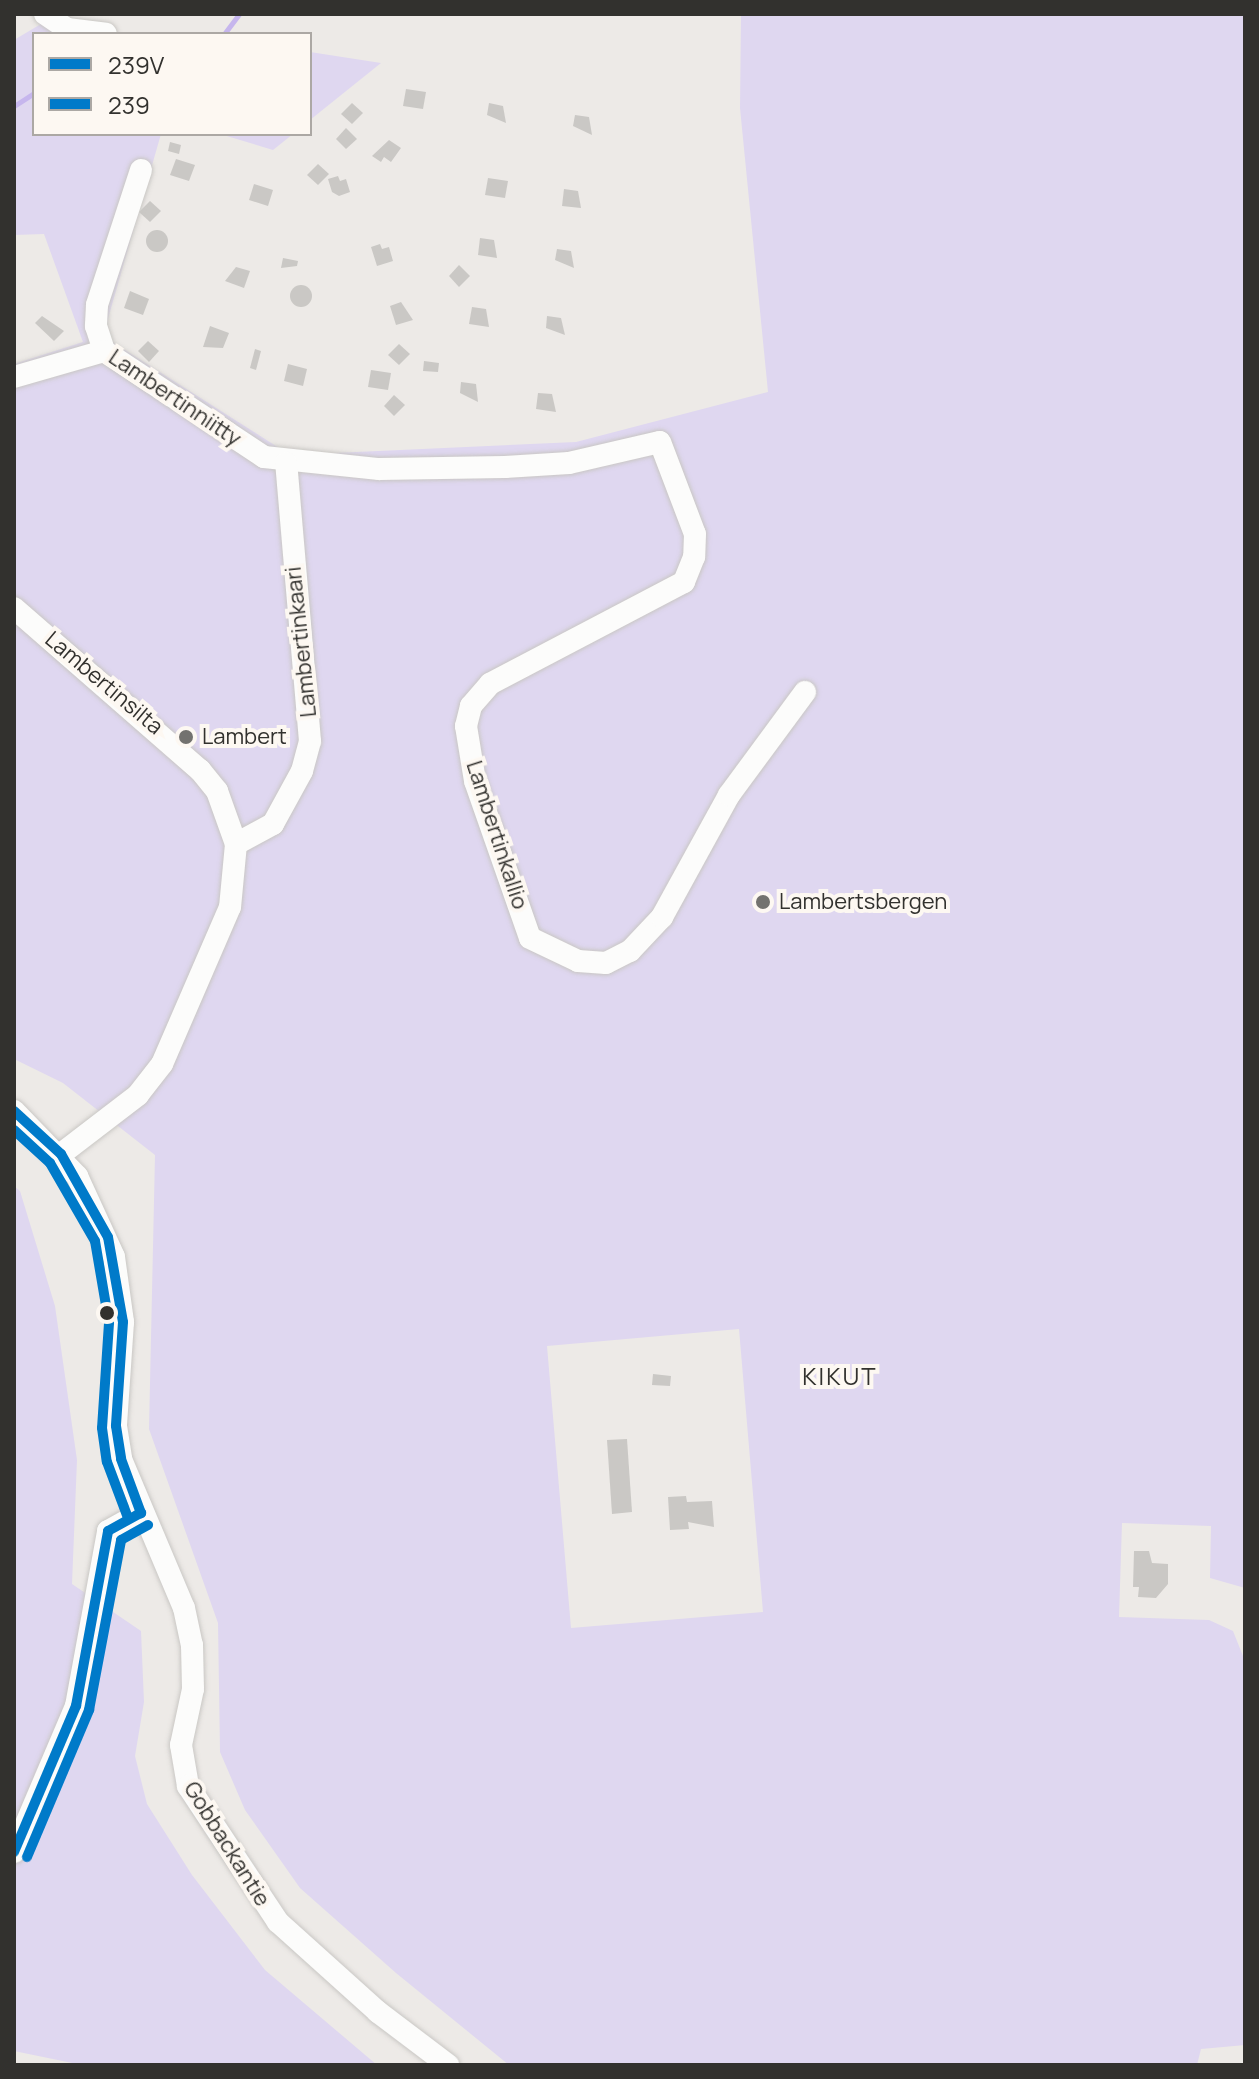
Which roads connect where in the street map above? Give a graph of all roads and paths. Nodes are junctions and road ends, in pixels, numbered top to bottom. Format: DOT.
graph roads {
  1 [pos="45,14"];
  2 [pos="90,32"];
  3 [pos="141,170"];
  4 [pos="104,351"];
  5 [pos="14,377"];
  6 [pos="286,463"];
  7 [pos="14,608"];
  8 [pos="805,692"];
  9 [pos="236,844"];
  10 [pos="14,1111"];
  11 [pos="61,1154"];
  12 [pos="141,1513"];
  13 [pos="14,1852"];
  14 [pos="448,2065"];
  1 -- 2 [label="street"];
  3 -- 4 [label="street, Lambertinniitty"];
  4 -- 5 [label="street"];
  4 -- 6 [label="street, Lambertinniitty"];
  6 -- 8 [label="street, Lambertinkallio"];
  6 -- 9 [label="street, Lambertinkaari"];
  7 -- 9 [label="street, Lambertinsilta"];
  9 -- 11 [label="street"];
  10 -- 11 [label="street, Gobbackantie"];
  11 -- 12 [label="street, Gobbackantie"];
  12 -- 13 [label="street"];
  12 -- 14 [label="street, Gobbackantie"];
}
